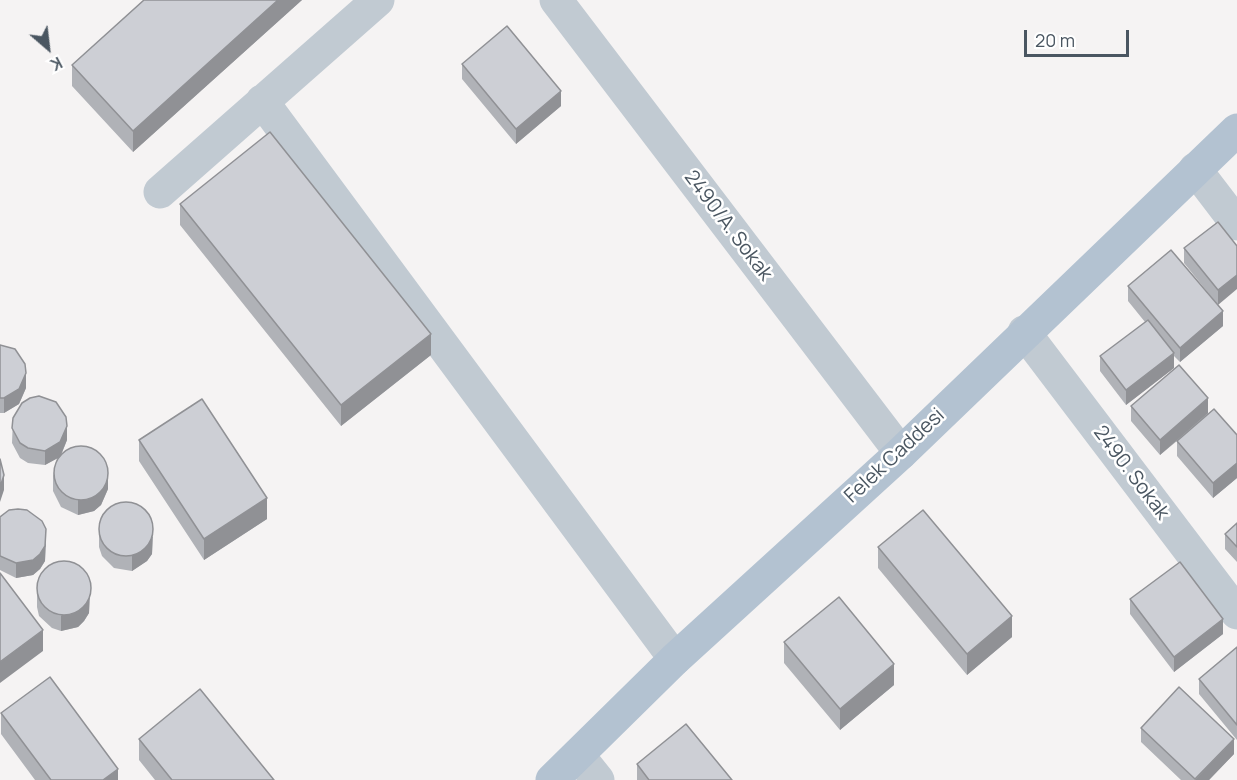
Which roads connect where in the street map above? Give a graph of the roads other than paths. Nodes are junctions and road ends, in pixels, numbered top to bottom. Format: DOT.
graph roads {
  1 [pos="378,0"];
  2 [pos="556,0"];
  3 [pos="262,101"];
  4 [pos="1237,130"];
  5 [pos="1195,169"];
  6 [pos="160,192"];
  7 [pos="1237,224"];
  8 [pos="1024,332"];
  9 [pos="901,453"];
  10 [pos="1237,613"];
  11 [pos="675,659"];
  12 [pos="578,755"];
  13 [pos="552,780"];
  14 [pos="598,780"];
  1 -- 3 [label="street"];
  2 -- 9 [label="street, 2490/A. Sokak"];
  3 -- 6 [label="street"];
  3 -- 11 [label="street"];
  4 -- 5 [label="main road, Felek Caddesi"];
  5 -- 7 [label="street"];
  5 -- 8 [label="main road, Felek Caddesi"];
  8 -- 9 [label="main road, Felek Caddesi"];
  8 -- 10 [label="street, 2490. Sokak"];
  9 -- 11 [label="main road, Felek Caddesi"];
  11 -- 12 [label="main road, Felek Caddesi"];
  12 -- 13 [label="main road, Felek Caddesi"];
  12 -- 14 [label="street"];
}
